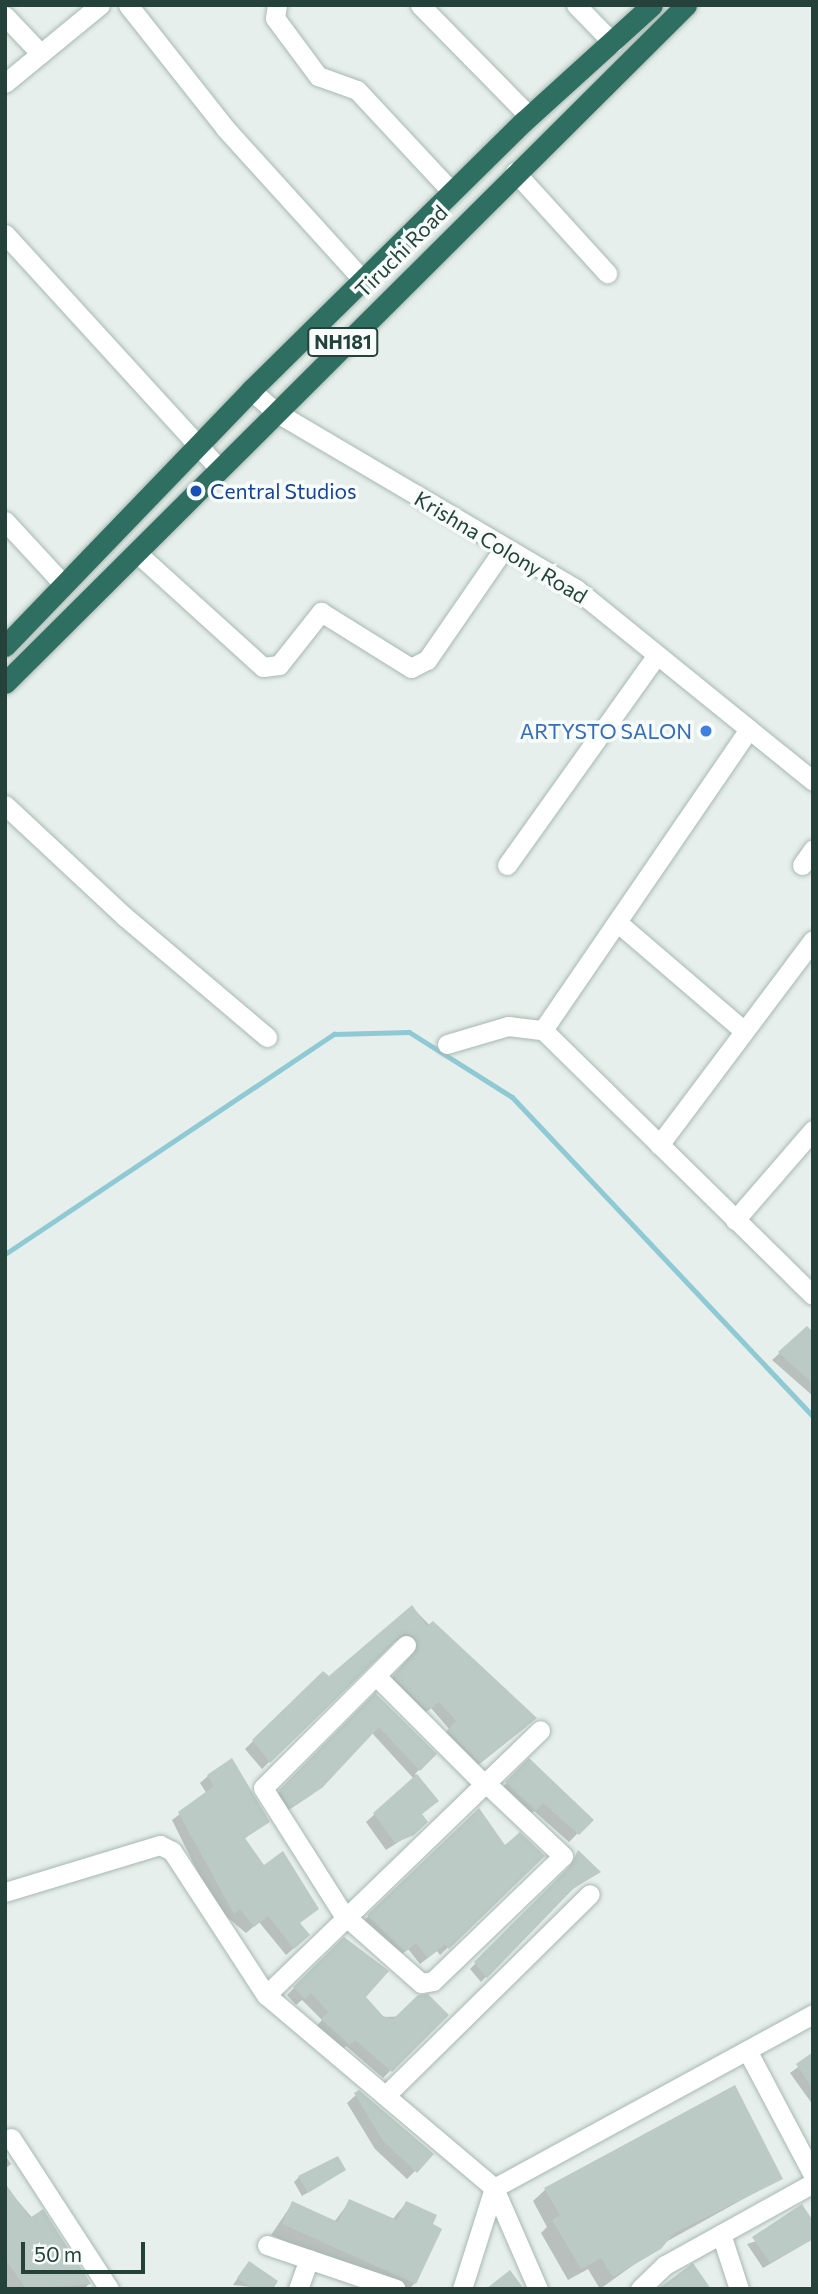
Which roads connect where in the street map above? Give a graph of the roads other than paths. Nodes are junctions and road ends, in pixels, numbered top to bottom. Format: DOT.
graph roads {
  1 [pos="100,5"];
  2 [pos="128,5"];
  3 [pos="277,5"];
  4 [pos="420,5"];
  5 [pos="576,5"];
  6 [pos="686,5"];
  7 [pos="648,7"];
  8 [pos="5,16"];
  9 [pos="613,43"];
  10 [pos="41,54"];
  11 [pos="5,83"];
  12 [pos="555,94"];
  13 [pos="533,113"];
  14 [pos="574,114"];
  15 [pos="557,131"];
  16 [pos="515,172"];
  17 [pos="452,192"];
  18 [pos="5,234"];
  19 [pos="607,273"];
  20 [pos="363,280"];
  21 [pos="251,390"];
  22 [pos="274,411"];
  23 [pos="196,445"];
  24 [pos="219,468"];
  25 [pos="5,521"];
  26 [pos="505,547"];
  27 [pos="136,552"];
  28 [pos="64,585"];
  29 [pos="5,646"];
  30 [pos="657,654"];
  31 [pos="5,683"];
  32 [pos="749,729"];
  33 [pos="813,780"];
  34 [pos="5,805"];
  35 [pos="508,865"];
  36 [pos="617,922"];
  37 [pos="813,940"];
  38 [pos="543,1030"];
  39 [pos="744,1031"];
  40 [pos="267,1037"];
  41 [pos="447,1044"];
  42 [pos="813,1130"];
  43 [pos="659,1144"];
  44 [pos="735,1220"];
  45 [pos="813,1295"];
  46 [pos="407,1645"];
  47 [pos="376,1676"];
  48 [pos="540,1730"];
  49 [pos="485,1783"];
  50 [pos="5,1892"];
  51 [pos="590,1894"];
  52 [pos="343,1914"];
  53 [pos="266,1995"];
  54 [pos="813,2014"];
  55 [pos="748,2052"];
  56 [pos="386,2095"];
  57 [pos="11,2138"];
  58 [pos="813,2175"];
  59 [pos="813,2183"];
  60 [pos="494,2188"];
  61 [pos="721,2234"];
  62 [pos="267,2245"];
  63 [pos="309,2259"];
  64 [pos="645,2287"];
  65 [pos="110,2289"];
  66 [pos="298,2289"];
  67 [pos="396,2289"];
  68 [pos="462,2289"];
  69 [pos="538,2289"];
  70 [pos="738,2289"];
  1 -- 10 [label="street"];
  2 -- 20 [label="street"];
  3 -- 17 [label="street"];
  4 -- 13 [label="street"];
  5 -- 9 [label="street"];
  6 -- 14 [label="highway, Tiruchi Road / NH181"];
  7 -- 9 [label="highway, NH181"];
  8 -- 10 [label="street"];
  9 -- 12 [label="highway, NH181"];
  10 -- 11 [label="street"];
  12 -- 13 [label="highway, NH181"];
  12 -- 14 [label="highway"];
  13 -- 15 [label="highway"];
  13 -- 17 [label="highway, NH181"];
  14 -- 15 [label="highway, Tiruchi Road / NH181"];
  15 -- 16 [label="highway, Tiruchi Road / NH181"];
  16 -- 19 [label="street"];
  16 -- 22 [label="highway, Tiruchi Road / NH181"];
  17 -- 20 [label="highway, NH181"];
  18 -- 23 [label="street"];
  20 -- 21 [label="highway, NH181"];
  21 -- 22 [label="street, Krishna Colony Road"];
  21 -- 23 [label="highway, NH181"];
  22 -- 24 [label="highway, Tiruchi Road / NH181"];
  22 -- 26 [label="street, Krishna Colony Road"];
  23 -- 24 [label="street"];
  23 -- 28 [label="highway, NH181"];
  24 -- 27 [label="highway, Tiruchi Road / NH181"];
  25 -- 28 [label="street"];
  26 -- 27 [label="street"];
  26 -- 30 [label="street, Krishna Colony Road"];
  27 -- 31 [label="highway, Tiruchi Road / NH181"];
  28 -- 29 [label="highway, NH181"];
  30 -- 32 [label="street, Krishna Colony Road"];
  30 -- 35 [label="street"];
  32 -- 33 [label="street, Krishna Colony Road"];
  32 -- 36 [label="street"];
  34 -- 40 [label="street"];
  36 -- 38 [label="street"];
  36 -- 39 [label="street"];
  37 -- 39 [label="street"];
  38 -- 41 [label="street"];
  38 -- 43 [label="street"];
  39 -- 43 [label="street"];
  42 -- 44 [label="street"];
  43 -- 44 [label="street"];
  44 -- 45 [label="street"];
  46 -- 47 [label="street"];
  47 -- 49 [label="street"];
  47 -- 52 [label="street"];
  48 -- 49 [label="street"];
  49 -- 52 [label="street"];
  49 -- 52 [label="street"];
  50 -- 53 [label="street"];
  51 -- 56 [label="street"];
  52 -- 53 [label="street"];
  53 -- 56 [label="street"];
  54 -- 55 [label="street"];
  55 -- 58 [label="street"];
  55 -- 60 [label="street"];
  56 -- 60 [label="street"];
  57 -- 65 [label="street"];
  59 -- 61 [label="street"];
  60 -- 68 [label="street"];
  60 -- 69 [label="street"];
  61 -- 64 [label="street"];
  61 -- 70 [label="street"];
  62 -- 63 [label="street"];
  63 -- 66 [label="street"];
  63 -- 67 [label="street"];
}
